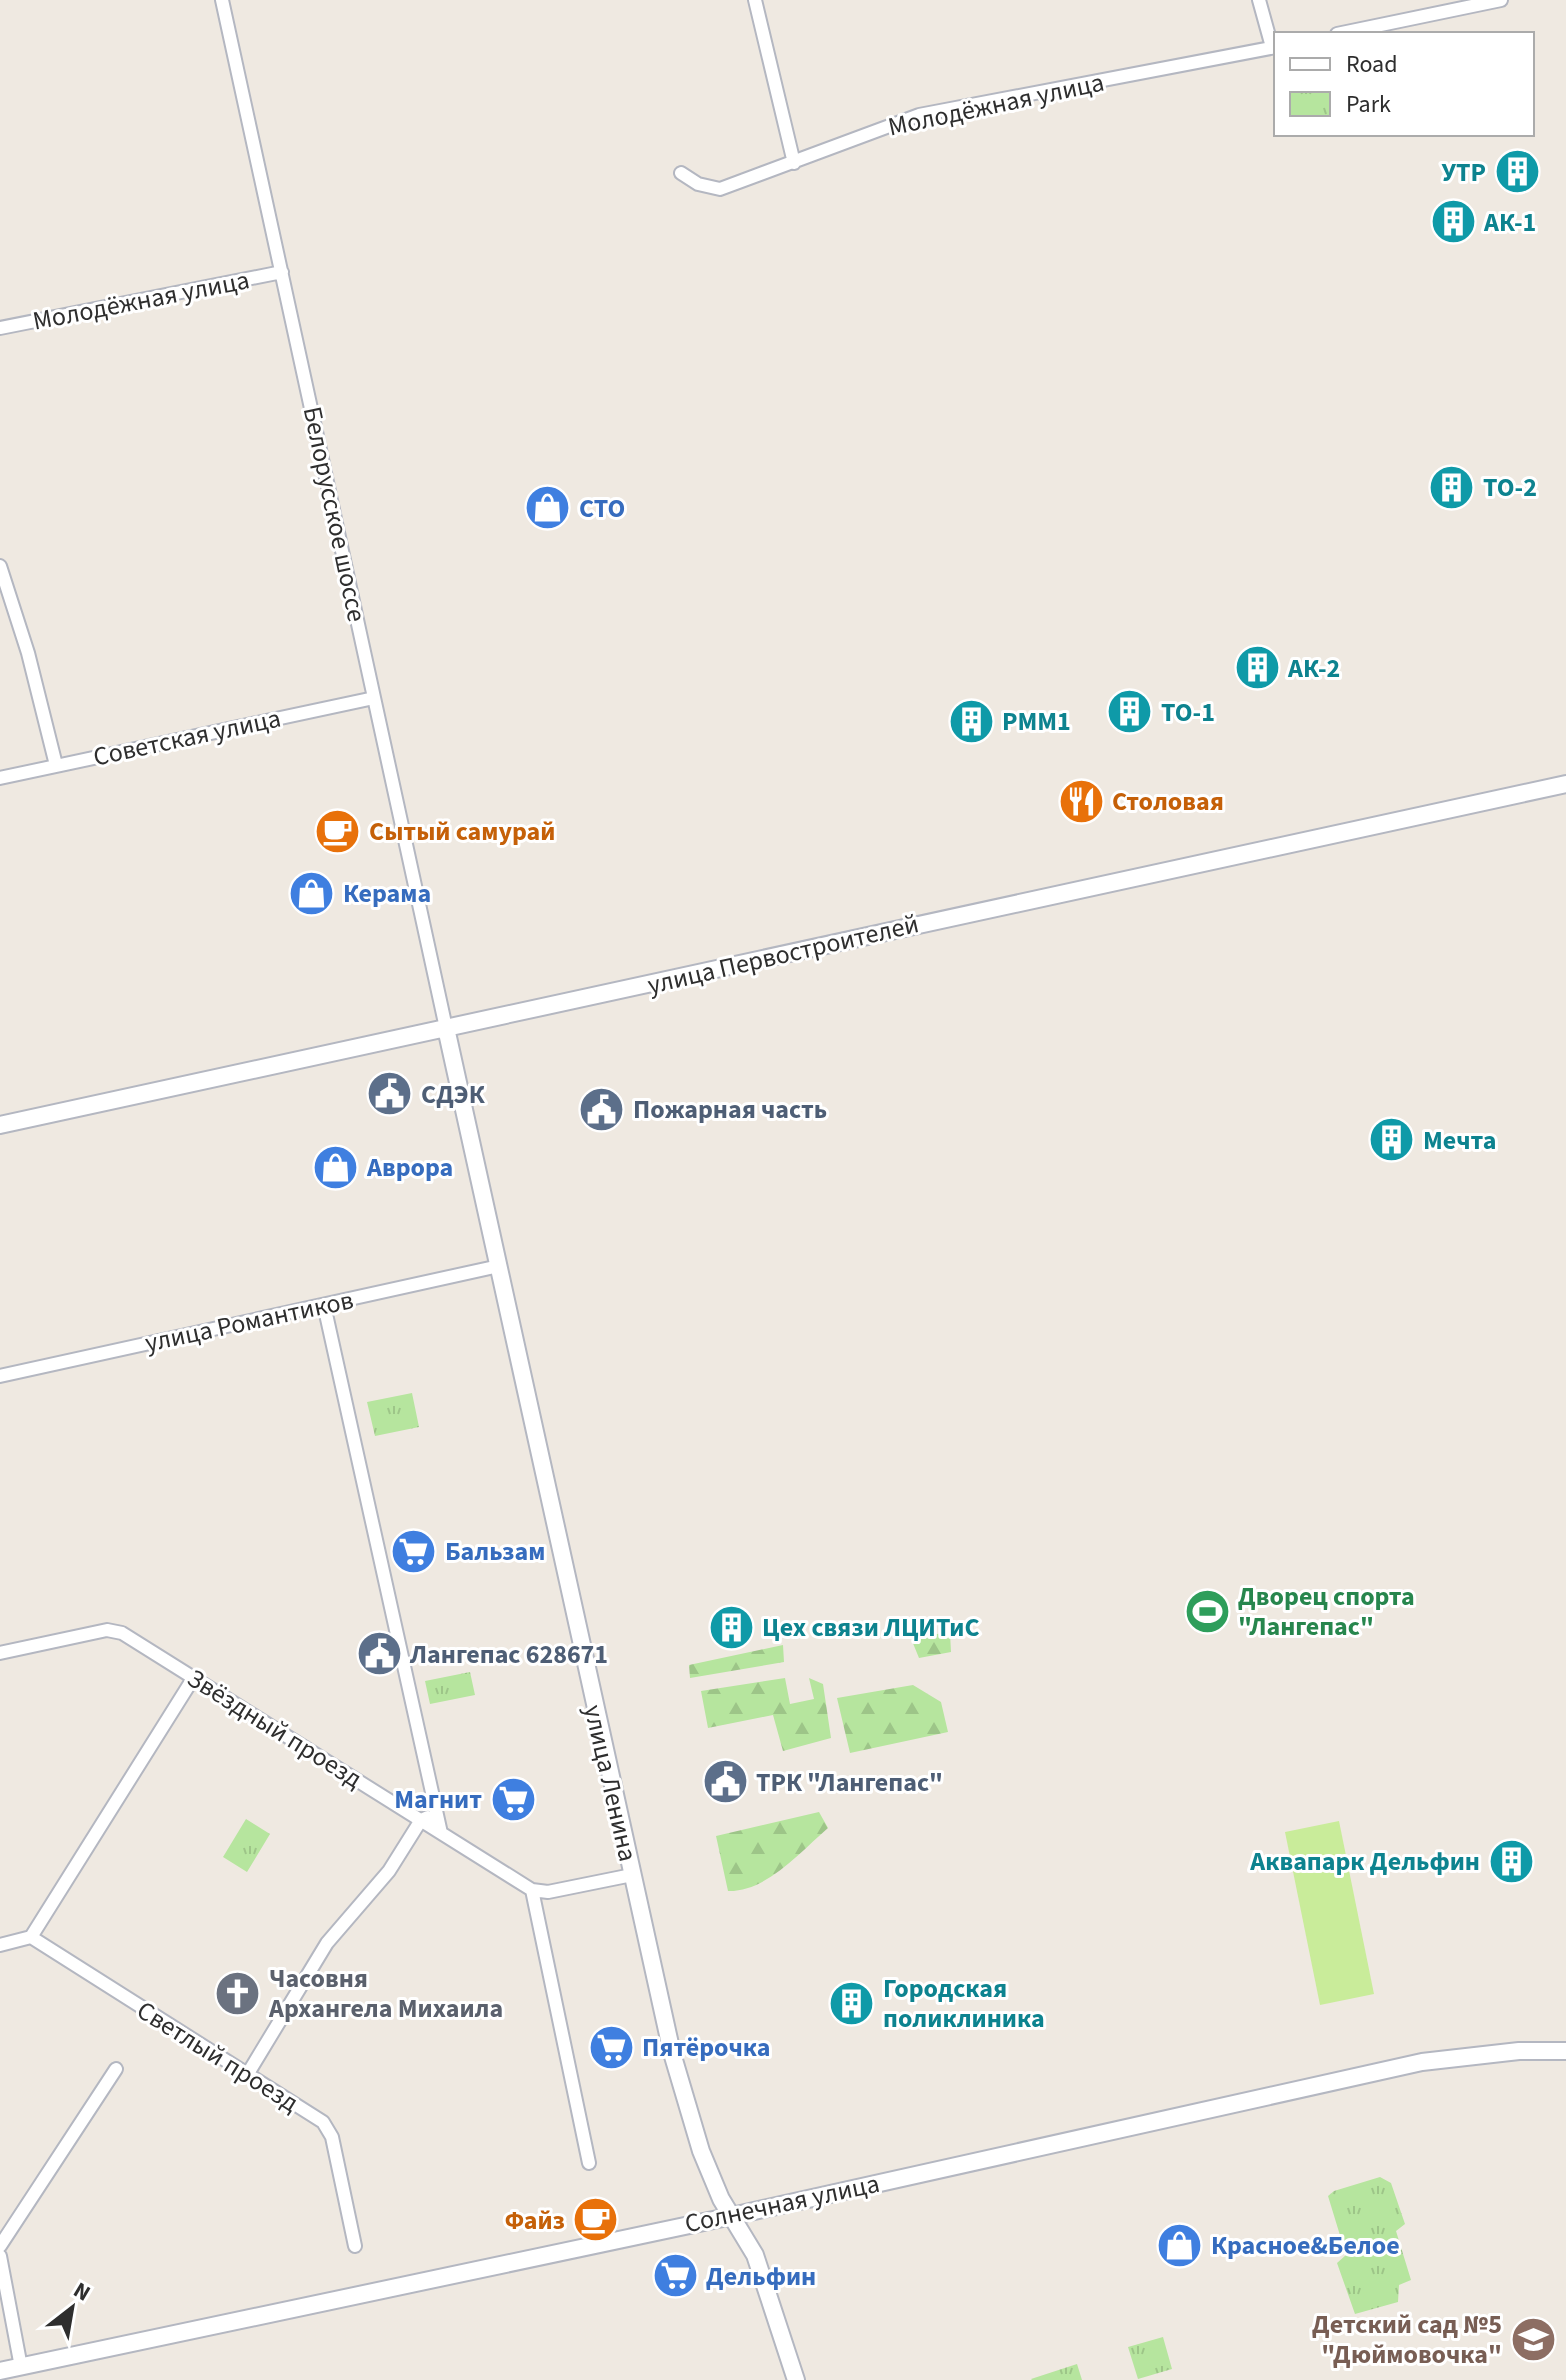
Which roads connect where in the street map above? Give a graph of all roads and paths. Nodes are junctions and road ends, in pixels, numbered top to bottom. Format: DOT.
graph roads {
  1 [pos="222,0"];
  2 [pos="755,0"];
  3 [pos="1259,0"];
  4 [pos="1501,0"];
  5 [pos="1347,32"];
  6 [pos="1274,47"];
  7 [pos="794,163"];
  8 [pos="681,173"];
  9 [pos="282,272"];
  10 [pos="0,328"];
  11 [pos="0,566"];
  12 [pos="374,698"];
  13 [pos="56,765"];
  14 [pos="0,778"];
  15 [pos="1566,784"];
  16 [pos="446,1028"];
  17 [pos="0,1125"];
  18 [pos="499,1266"];
  19 [pos="324,1305"];
  20 [pos="0,1376"];
  21 [pos="0,1653"];
  22 [pos="194,1677"];
  23 [pos="437,1814"];
  24 [pos="421,1820"];
  25 [pos="441,1833"];
  26 [pos="632,1875"];
  27 [pos="532,1890"];
  28 [pos="31,1937"];
  29 [pos="0,1945"];
  30 [pos="1566,2051"];
  31 [pos="116,2069"];
  32 [pos="247,2075"];
  33 [pos="589,2163"];
  34 [pos="732,2216"];
  35 [pos="0,2246"];
  36 [pos="355,2246"];
  37 [pos="0,2256"];
  38 [pos="21,2367"];
  39 [pos="0,2371"];
  40 [pos="796,2380"];
  1 -- 9 [label="street, Белорусское шоссе"];
  2 -- 7 [label="street"];
  3 -- 6 [label="street"];
  4 -- 5 [label="street"];
  6 -- 7 [label="street, Молодёжная улица"];
  7 -- 8 [label="street, Молодёжная улица"];
  9 -- 10 [label="street, Молодёжная улица"];
  9 -- 12 [label="street, Белорусское шоссе"];
  11 -- 13 [label="street"];
  12 -- 13 [label="street, Советская улица"];
  12 -- 16 [label="street, Белорусское шоссе"];
  13 -- 14 [label="street, Советская улица"];
  15 -- 16 [label="street, улица Первостроителей"];
  16 -- 17 [label="street, улица Первостроителей"];
  16 -- 18 [label="street, улица Ленина"];
  18 -- 19 [label="street, улица Романтиков"];
  18 -- 26 [label="street, улица Ленина"];
  19 -- 20 [label="street, улица Романтиков"];
  19 -- 23 [label="street"];
  21 -- 22 [label="street, Звёздный проезд"];
  22 -- 24 [label="street, Звёздный проезд"];
  22 -- 28 [label="street"];
  23 -- 24 [label="street"];
  23 -- 25 [label="street"];
  24 -- 25 [label="street, Звёздный проезд"];
  24 -- 32 [label="street"];
  25 -- 27 [label="street, Звёздный проезд"];
  26 -- 27 [label="street"];
  26 -- 34 [label="street, улица Ленина"];
  27 -- 33 [label="street"];
  28 -- 29 [label="street"];
  28 -- 32 [label="street, Светлый проезд"];
  30 -- 34 [label="street, Солнечная улица"];
  31 -- 35 [label="street"];
  32 -- 36 [label="street, Светлый проезд"];
  34 -- 38 [label="street, Солнечная улица"];
  34 -- 40 [label="street, улица Ленина"];
  37 -- 38 [label="street"];
  38 -- 39 [label="street, Солнечная улица"];
}
